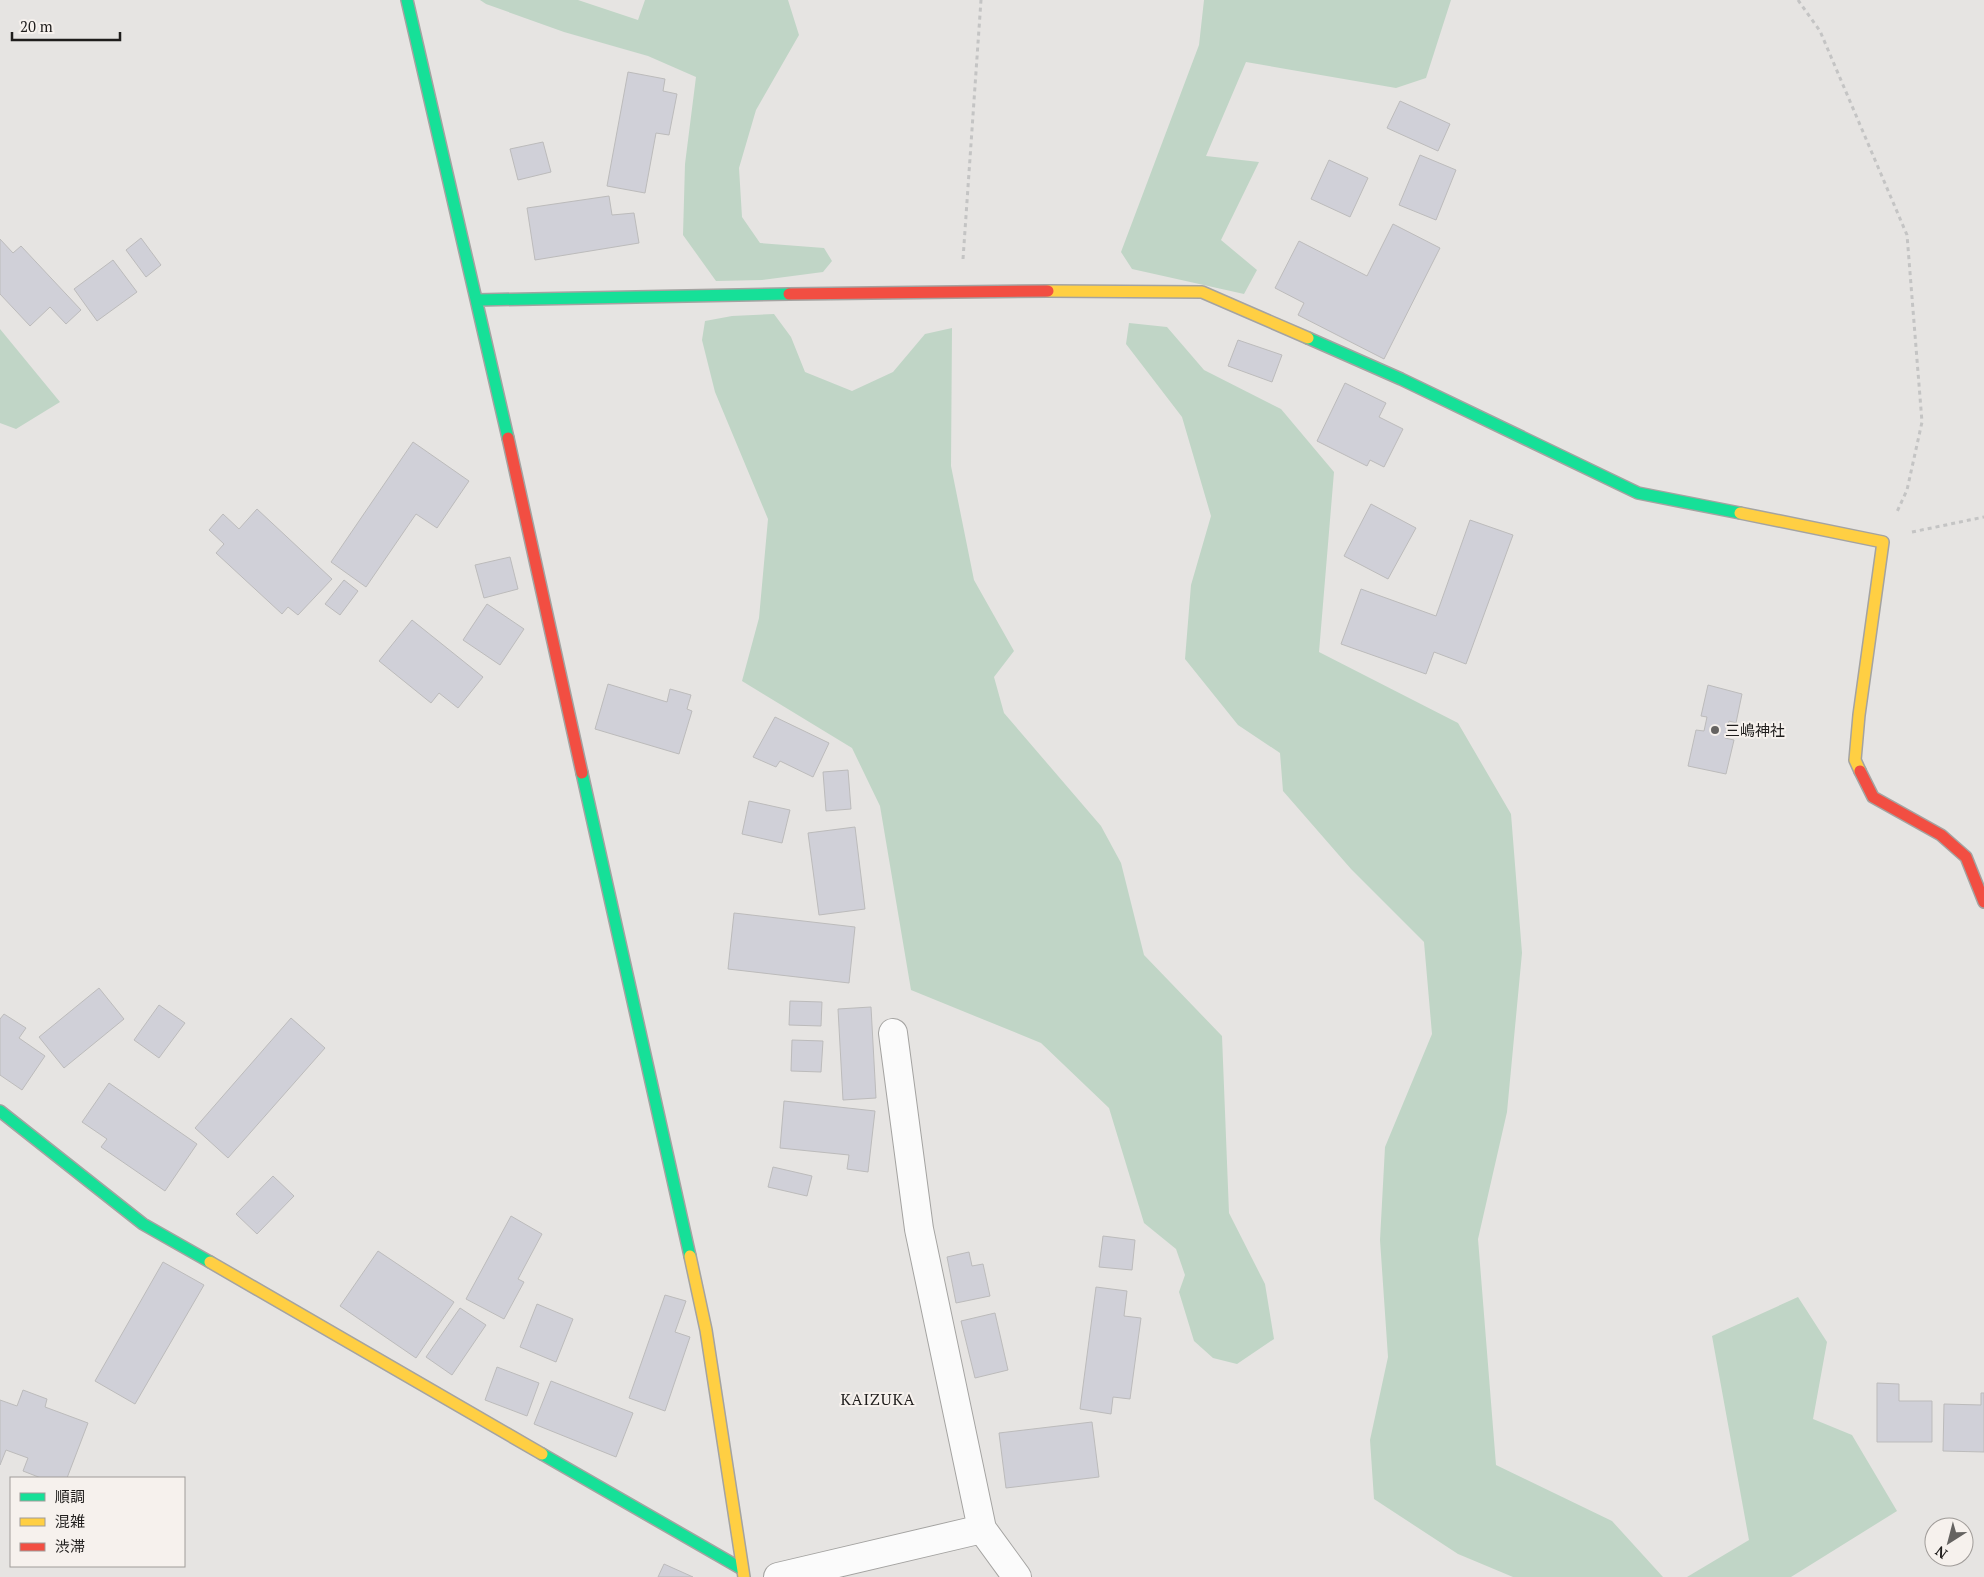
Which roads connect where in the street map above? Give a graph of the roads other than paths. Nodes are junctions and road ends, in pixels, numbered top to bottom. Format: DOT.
graph roads {
  1 [pos="407,0"];
  2 [pos="477,300"];
  3 [pos="1984,902"];
  4 [pos="893,1033"];
  5 [pos="0,1111"];
  6 [pos="982,1529"];
  7 [pos="743,1573"];
  8 [pos="778,1577"];
  9 [pos="1017,1577"];
  1 -- 2 [label="street"];
  2 -- 3 [label="street"];
  2 -- 7 [label="street"];
  4 -- 6 [label="street"];
  5 -- 7 [label="street"];
  6 -- 8 [label="street"];
  6 -- 9 [label="street"];
}
